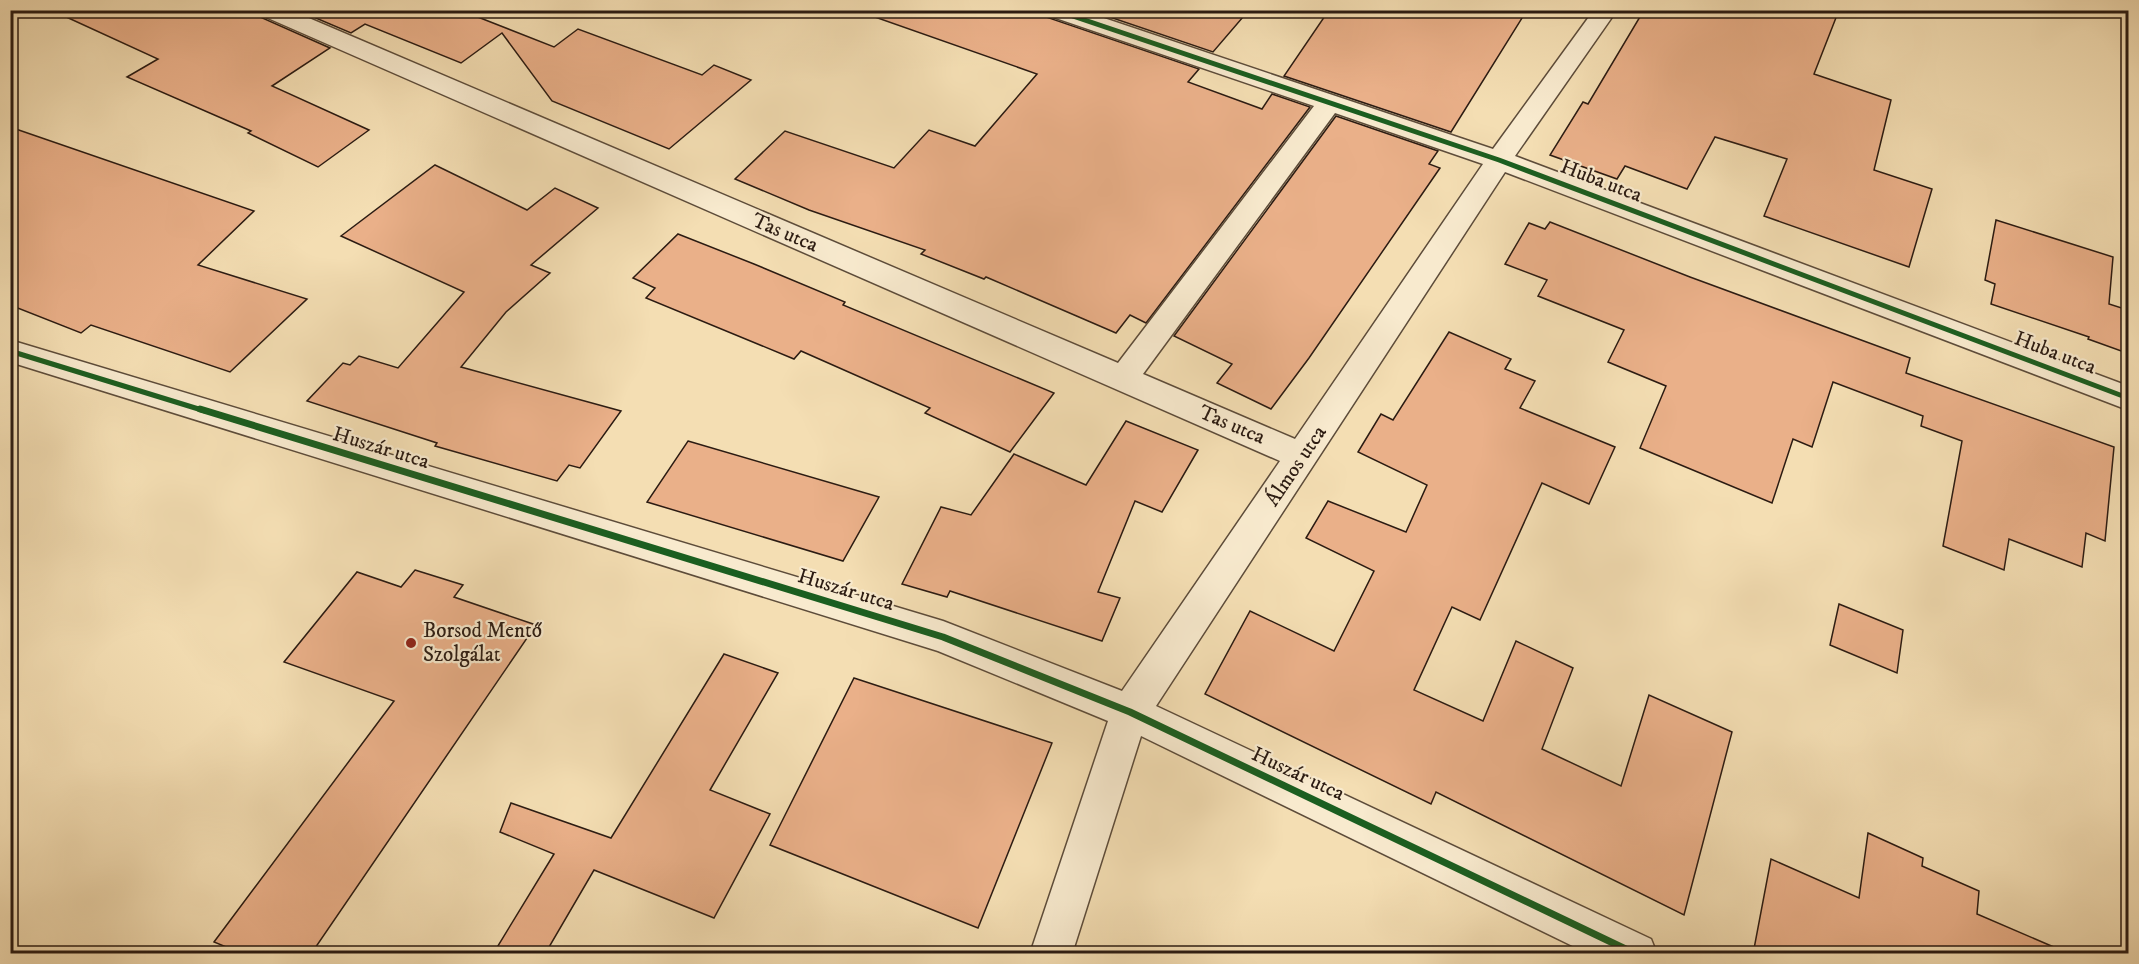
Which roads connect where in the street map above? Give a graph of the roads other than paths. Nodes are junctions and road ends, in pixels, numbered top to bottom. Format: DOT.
graph roads {
  1 [pos="269,10"];
  2 [pos="1606,10"];
  3 [pos="1068,12"];
  4 [pos="1330,103"];
  5 [pos="1499,160"];
  6 [pos="10,351"];
  7 [pos="1123,379"];
  8 [pos="2128,398"];
  9 [pos="1302,456"];
  10 [pos="1130,712"];
  11 [pos="1051,954"];
  12 [pos="1636,954"];
  1 -- 7 [label="street, Tas utca"];
  2 -- 5 [label="street, Álmos utca"];
  3 -- 4 [label="street, Huba utca"];
  4 -- 5 [label="street, Huba utca"];
  4 -- 7 [label="street"];
  5 -- 8 [label="street, Huba utca"];
  5 -- 9 [label="street, Álmos utca"];
  6 -- 10 [label="street, Huszár utca"];
  7 -- 9 [label="street, Tas utca"];
  9 -- 10 [label="street, Álmos utca"];
  10 -- 11 [label="street, Álmos utca"];
  10 -- 12 [label="street, Huszár utca"];
}
